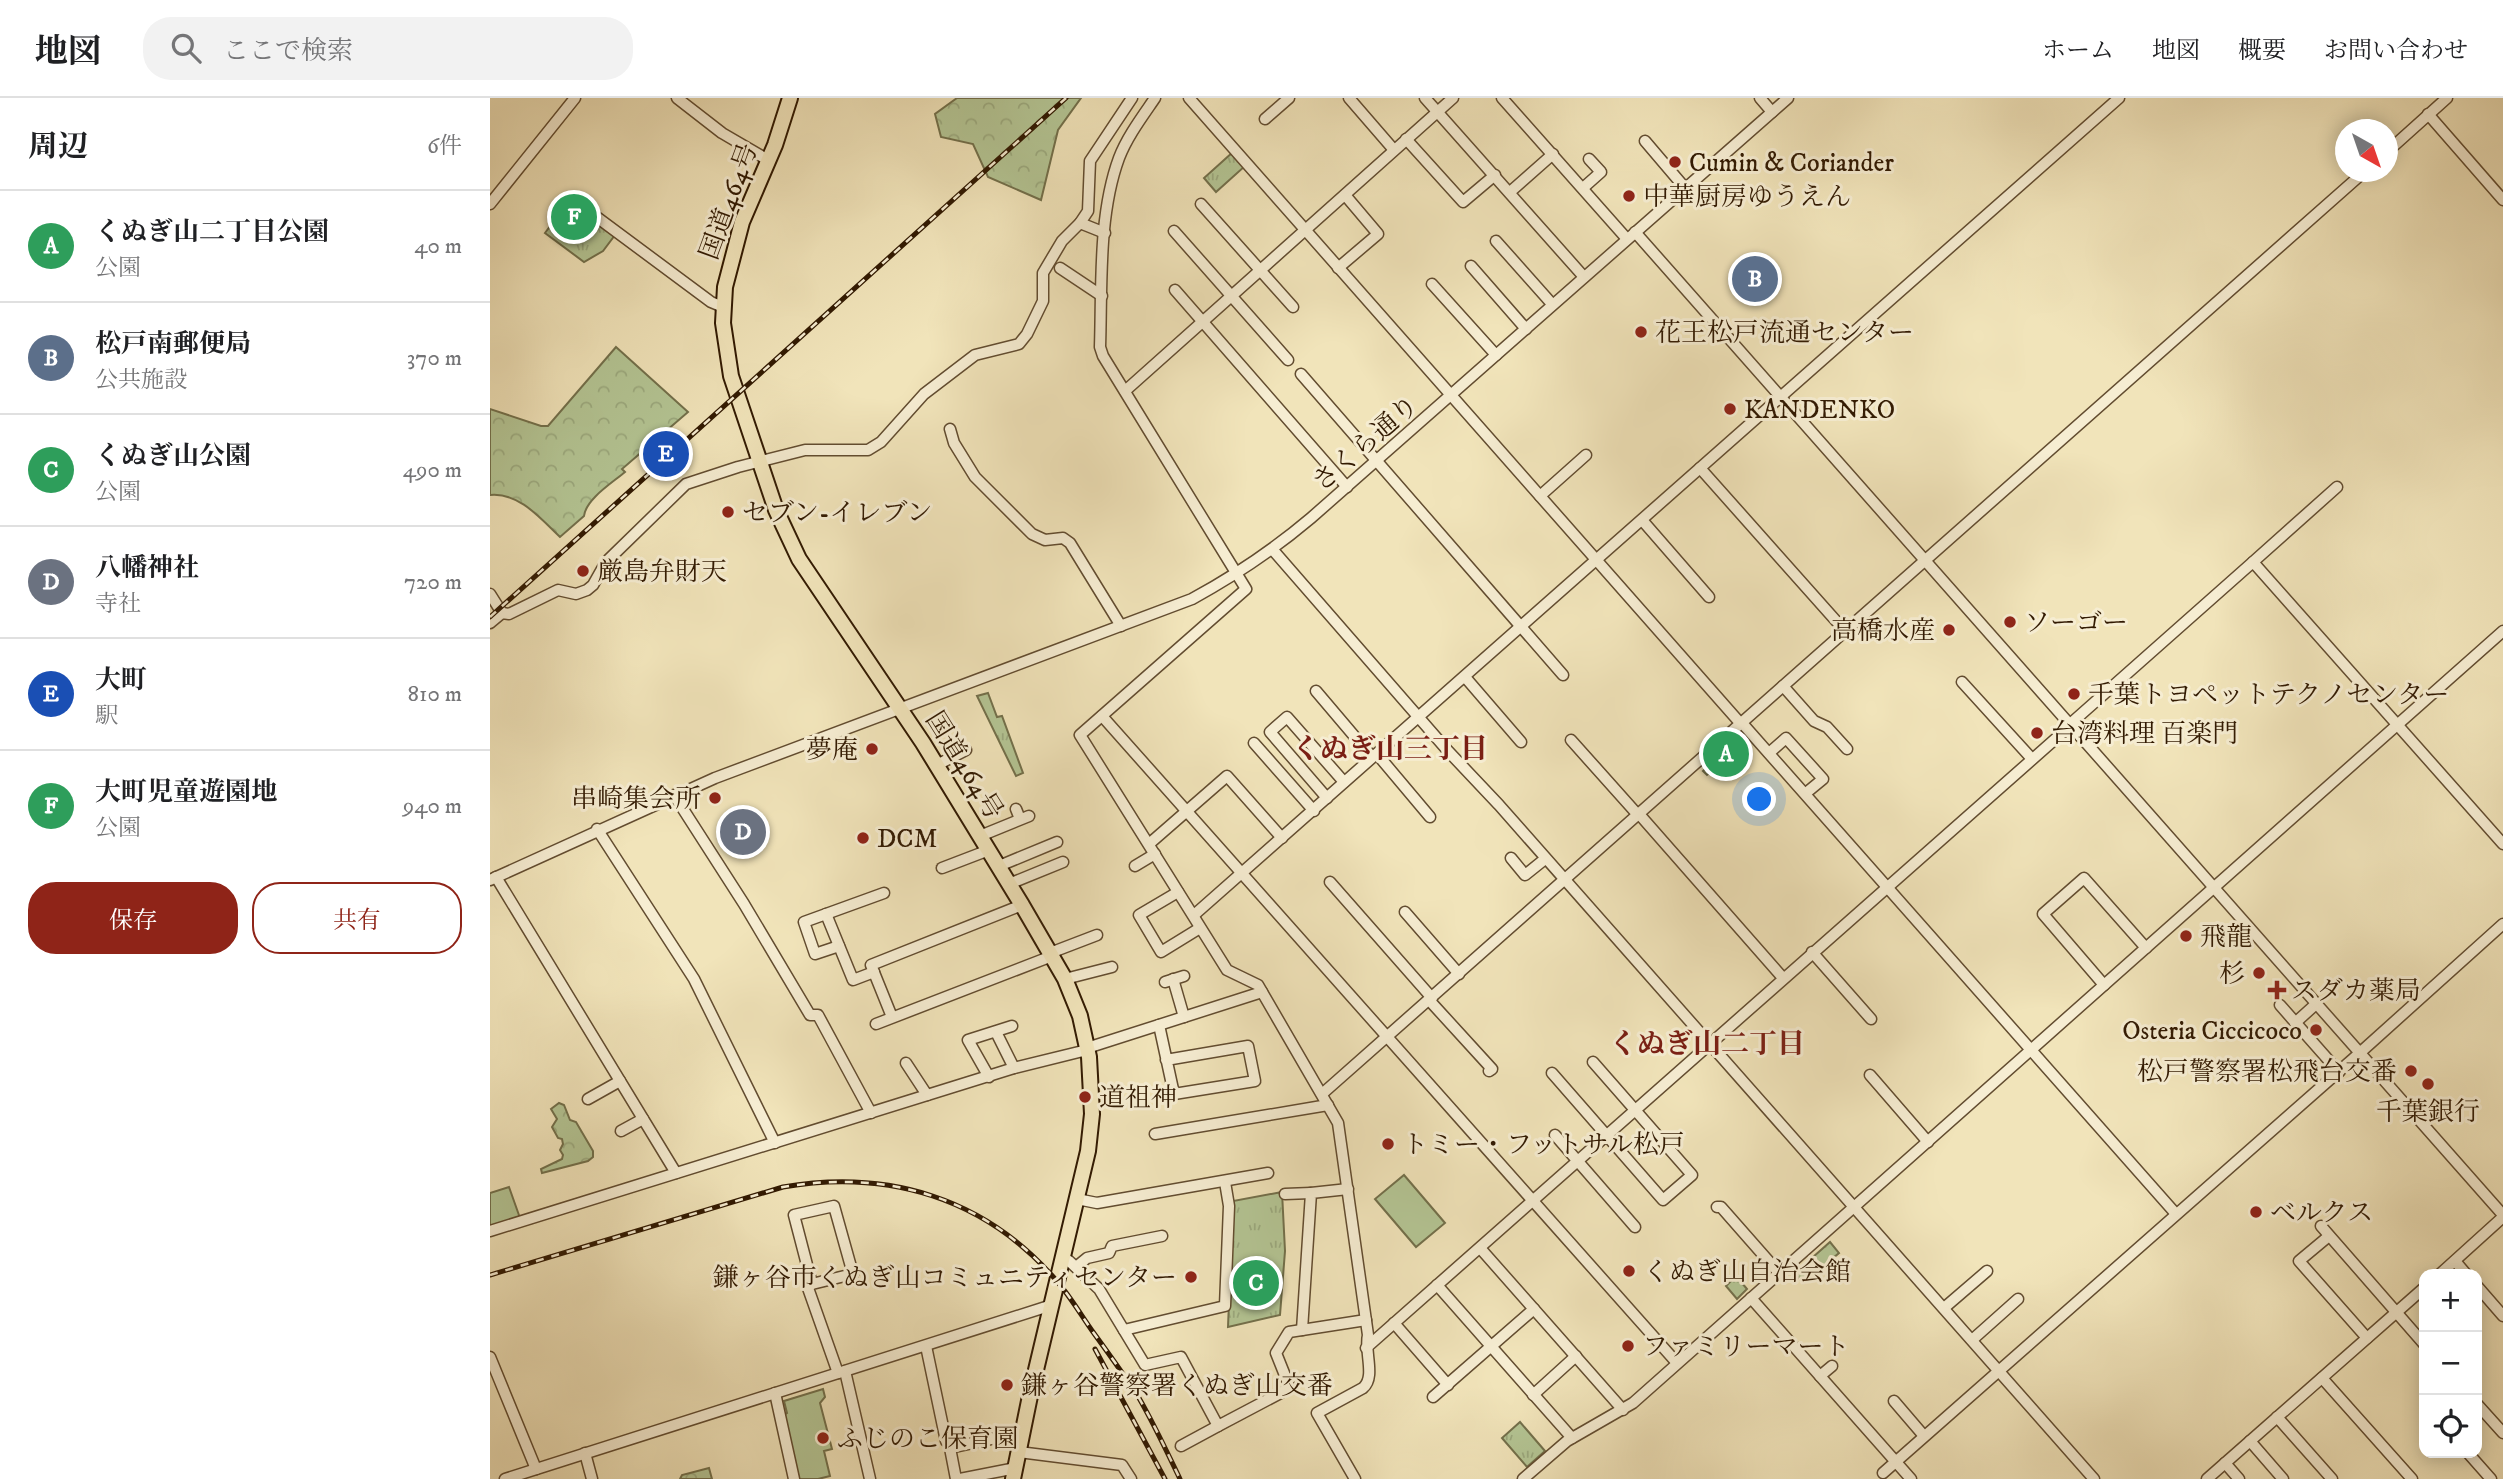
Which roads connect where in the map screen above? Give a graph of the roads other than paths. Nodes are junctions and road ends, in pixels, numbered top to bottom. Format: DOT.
graph roads {
  1 [pos="575,98"];
  2 [pos="677,98"];
  3 [pos="790,98"];
  4 [pos="1132,98"];
  5 [pos="1155,98"];
  6 [pos="1189,98"];
  7 [pos="1349,98"];
  8 [pos="1426,98"];
  9 [pos="1453,98"];
  10 [pos="1502,98"];
  11 [pos="1760,98"];
  12 [pos="1788,98"];
  13 [pos="2119,98"];
  14 [pos="2447,98"];
  15 [pos="1284,99"];
  16 [pos="1437,111"];
  17 [pos="1772,112"];
  18 [pos="2428,114"];
  19 [pos="1265,119"];
  20 [pos="1406,139"];
  21 [pos="1645,141"];
  22 [pos="2398,141"];
  23 [pos="1394,149"];
  24 [pos="1553,154"];
  25 [pos="1589,159"];
  26 [pos="768,160"];
  27 [pos="1495,174"];
  28 [pos="2353,182"];
  29 [pos="1583,188"];
  30 [pos="1685,188"];
  31 [pos="1510,192"];
  32 [pos="1345,195"];
  33 [pos="571,198"];
  34 [pos="2503,200"];
  35 [pos="490,204"];
  36 [pos="1201,204"];
  37 [pos="1080,223"];
  38 [pos="1305,230"];
  39 [pos="1174,231"];
  40 [pos="1105,233"];
  41 [pos="1631,236"];
  42 [pos="1496,241"];
  43 [pos="1471,266"];
  44 [pos="1060,268"];
  45 [pos="1338,268"];
  46 [pos="1260,270"];
  47 [pos="1584,276"];
  48 [pos="1432,284"];
  49 [pos="1175,290"];
  50 [pos="1102,296"];
  51 [pos="1232,296"];
  52 [pos="1552,304"];
  53 [pos="723,307"];
  54 [pos="1293,307"];
  55 [pos="1202,322"];
  56 [pos="1527,329"];
  57 [pos="1496,355"];
  58 [pos="1288,360"];
  59 [pos="1301,374"];
  60 [pos="1125,391"];
  61 [pos="1451,396"];
  62 [pos="1780,397"];
  63 [pos="950,429"];
  64 [pos="1586,455"];
  65 [pos="1377,460"];
  66 [pos="759,462"];
  67 [pos="1700,468"];
  68 [pos="1347,487"];
  69 [pos="2337,487"];
  70 [pos="1540,496"];
  71 [pos="1642,520"];
  72 [pos="1273,550"];
  73 [pos="1597,560"];
  74 [pos="1925,561"];
  75 [pos="2253,562"];
  76 [pos="1236,576"];
  77 [pos="490,594"];
  78 [pos="1709,597"];
  79 [pos="502,613"];
  80 [pos="490,623"];
  81 [pos="1121,626"];
  82 [pos="1521,626"];
  83 [pos="1845,631"];
  84 [pos="2503,631"];
  85 [pos="1563,675"];
  86 [pos="1465,677"];
  87 [pos="1962,682"];
  88 [pos="1783,686"];
  89 [pos="1316,691"];
  90 [pos="900,708"];
  91 [pos="1102,716"];
  92 [pos="1419,718"];
  93 [pos="1742,723"];
  94 [pos="2069,725"];
  95 [pos="2397,725"];
  96 [pos="1571,740"];
  97 [pos="1521,742"];
  98 [pos="1254,743"];
  99 [pos="1847,749"];
  100 [pos="966,750"];
  101 [pos="1769,753"];
  102 [pos="1375,755"];
  103 [pos="2032,759"];
  104 [pos="937,765"];
  105 [pos="1344,782"];
  106 [pos="1806,793"];
  107 [pos="674,795"];
  108 [pos="1327,798"];
  109 [pos="1314,811"];
  110 [pos="1187,812"];
  111 [pos="1022,815"];
  112 [pos="1638,815"];
  113 [pos="1430,817"];
  114 [pos="597,829"];
  115 [pos="980,836"];
  116 [pos="1282,838"];
  117 [pos="1057,842"];
  118 [pos="2503,844"];
  119 [pos="1152,849"];
  120 [pos="989,850"];
  121 [pos="1511,858"];
  122 [pos="1545,859"];
  123 [pos="1063,862"];
  124 [pos="999,866"];
  125 [pos="1135,866"];
  126 [pos="942,868"];
  127 [pos="1242,873"];
  128 [pos="493,878"];
  129 [pos="1564,880"];
  130 [pos="1330,882"];
  131 [pos="1009,884"];
  132 [pos="1887,886"];
  133 [pos="2214,888"];
  134 [pos="1178,892"];
  135 [pos="884,893"];
  136 [pos="1022,905"];
  137 [pos="1405,912"];
  138 [pos="826,914"];
  139 [pos="1194,915"];
  140 [pos="2503,924"];
  141 [pos="1200,928"];
  142 [pos="1097,934"];
  143 [pos="839,946"];
  144 [pos="2146,948"];
  145 [pos="1812,952"];
  146 [pos="1051,954"];
  147 [pos="1112,967"];
  148 [pos="874,972"];
  149 [pos="1458,974"];
  150 [pos="1783,978"];
  151 [pos="1065,979"];
  152 [pos="1174,979"];
  153 [pos="2104,985"];
  154 [pos="1262,992"];
  155 [pos="1430,999"];
  156 [pos="2316,1004"];
  157 [pos="2280,1005"];
  158 [pos="892,1017"];
  159 [pos="1184,1017"];
  160 [pos="1871,1019"];
  161 [pos="2295,1023"];
  162 [pos="876,1024"];
  163 [pos="1159,1025"];
  164 [pos="1012,1026"];
  165 [pos="996,1032"];
  166 [pos="1387,1038"];
  167 [pos="1710,1044"];
  168 [pos="1087,1049"];
  169 [pos="2031,1050"];
  170 [pos="2360,1053"];
  171 [pos="1166,1060"];
  172 [pos="1594,1062"];
  173 [pos="912,1067"];
  174 [pos="1014,1068"];
  175 [pos="1489,1071"];
  176 [pos="2339,1072"];
  177 [pos="1552,1073"];
  178 [pos="1869,1076"];
  179 [pos="989,1077"];
  180 [pos="620,1081"];
  181 [pos="1322,1094"];
  182 [pos="927,1095"];
  183 [pos="588,1099"];
  184 [pos="1328,1105"];
  185 [pos="1636,1111"];
  186 [pos="871,1113"];
  187 [pos="643,1119"];
  188 [pos="621,1131"];
  189 [pos="1155,1134"];
  190 [pos="1555,1135"];
  191 [pos="1606,1136"];
  192 [pos="1928,1142"];
  193 [pos="775,1143"];
  194 [pos="1577,1161"];
  195 [pos="676,1173"];
  196 [pos="1268,1173"];
  197 [pos="1225,1182"];
  198 [pos="1348,1189"];
  199 [pos="1311,1193"];
  200 [pos="1285,1194"];
  201 [pos="1077,1199"];
  202 [pos="1532,1201"];
  203 [pos="1717,1207"];
  204 [pos="1854,1207"];
  205 [pos="2176,1214"];
  206 [pos="2503,1216"];
  207 [pos="1635,1227"];
  208 [pos="2321,1227"];
  209 [pos="490,1231"];
  210 [pos="1162,1236"];
  211 [pos="2329,1236"];
  212 [pos="1480,1248"];
  213 [pos="2455,1261"];
  214 [pos="1070,1263"];
  215 [pos="2446,1269"];
  216 [pos="2462,1269"];
  217 [pos="1987,1270"];
  218 [pos="1779,1273"];
  219 [pos="812,1284"];
  220 [pos="1437,1285"];
  221 [pos="2419,1292"];
  222 [pos="2482,1292"];
  223 [pos="1751,1298"];
  224 [pos="2018,1299"];
  225 [pos="1052,1306"];
  226 [pos="1944,1308"];
  227 [pos="1534,1309"];
  228 [pos="2396,1312"];
  229 [pos="2503,1316"];
  230 [pos="1366,1320"];
  231 [pos="1394,1323"];
  232 [pos="1302,1329"];
  233 [pos="1124,1330"];
  234 [pos="2367,1338"];
  235 [pos="2419,1338"];
  236 [pos="1972,1340"];
  237 [pos="926,1346"];
  238 [pos="1491,1347"];
  239 [pos="1366,1348"];
  240 [pos="1576,1356"];
  241 [pos="490,1357"];
  242 [pos="1677,1363"];
  243 [pos="1832,1366"];
  244 [pos="1998,1370"];
  245 [pos="841,1372"];
  246 [pos="1820,1376"];
  247 [pos="2322,1378"];
  248 [pos="1448,1385"];
  249 [pos="775,1393"];
  250 [pos="1533,1395"];
  251 [pos="1433,1397"];
  252 [pos="1894,1401"];
  253 [pos="1623,1410"];
  254 [pos="2482,1410"];
  255 [pos="2277,1417"];
  256 [pos="1218,1426"];
  257 [pos="1023,1432"];
  258 [pos="2503,1433"];
  259 [pos="1924,1436"];
  260 [pos="1572,1438"];
  261 [pos="946,1440"];
  262 [pos="2250,1441"];
  263 [pos="1181,1446"];
  264 [pos="1019,1452"];
  265 [pos="585,1453"];
  266 [pos="2472,1458"];
  267 [pos="1896,1462"];
  268 [pos="2225,1463"];
  269 [pos="536,1469"];
  270 [pos="1014,1473"];
  271 [pos="1883,1473"];
  272 [pos="505,1479"];
  273 [pos="592,1479"];
  274 [pos="794,1479"];
  275 [pos="870,1479"];
  276 [pos="958,1479"];
  277 [pos="1131,1479"];
  278 [pos="1355,1479"];
  279 [pos="1523,1479"];
  280 [pos="1911,1479"];
  281 [pos="2094,1479"];
  282 [pos="2207,1479"];
  283 [pos="2239,1479"];
  284 [pos="2283,1479"];
  285 [pos="2332,1479"];
  286 [pos="2412,1479"];
  287 [pos="2491,1479"];
  1 -- 35 [label="street"];
  2 -- 26 [label="street"];
  3 -- 26 [label="highway, 国道464号"];
  4 -- 37 [label="street"];
  5 -- 40 [label="street"];
  6 -- 38 [label="street"];
  7 -- 23 [label="street"];
  8 -- 16 [label="street"];
  9 -- 16 [label="street"];
  10 -- 24 [label="street"];
  11 -- 17 [label="street"];
  12 -- 17 [label="street, さくら通り"];
  13 -- 62 [label="street"];
  14 -- 18 [label="street"];
  15 -- 19 [label="street"];
  16 -- 20 [label="street"];
  16 -- 27 [label="street"];
  17 -- 30 [label="street, さくら通り"];
  18 -- 22 [label="street"];
  18 -- 34 [label="street"];
  20 -- 23 [label="street"];
  20 -- 27 [label="street"];
  21 -- 30 [label="street"];
  23 -- 32 [label="street"];
  24 -- 29 [label="street"];
  24 -- 31 [label="street"];
  25 -- 29 [label="street"];
  26 -- 53 [label="highway, 国道464号"];
  27 -- 31 [label="street"];
  28 -- 74 [label="street"];
  29 -- 41 [label="street"];
  30 -- 41 [label="street, さくら通り"];
  31 -- 47 [label="street"];
  32 -- 38 [label="street"];
  32 -- 45 [label="street"];
  33 -- 53 [label="street"];
  36 -- 46 [label="street"];
  37 -- 40 [label="street"];
  37 -- 66 [label="street"];
  38 -- 45 [label="street"];
  38 -- 46 [label="street"];
  39 -- 51 [label="street"];
  40 -- 50 [label="street"];
  41 -- 47 [label="street, さくら通り"];
  41 -- 62 [label="street"];
  42 -- 52 [label="street"];
  43 -- 56 [label="street"];
  44 -- 50 [label="street"];
  45 -- 61 [label="street"];
  46 -- 51 [label="street"];
  46 -- 54 [label="street"];
  47 -- 52 [label="street, さくら通り"];
  48 -- 57 [label="street"];
  49 -- 55 [label="street"];
  50 -- 60 [label="street"];
  51 -- 55 [label="street"];
  51 -- 58 [label="street"];
  52 -- 56 [label="street, さくら通り"];
  53 -- 66 [label="highway, 国道464号"];
  55 -- 60 [label="street"];
  55 -- 68 [label="street"];
  56 -- 57 [label="street, さくら通り"];
  57 -- 61 [label="street, さくら通り"];
  59 -- 65 [label="street"];
  60 -- 76 [label="street"];
  61 -- 65 [label="street, さくら通り"];
  61 -- 70 [label="street"];
  62 -- 67 [label="street"];
  62 -- 74 [label="street"];
  63 -- 81 [label="street"];
  64 -- 70 [label="street"];
  65 -- 68 [label="street, さくら通り"];
  65 -- 82 [label="street"];
  66 -- 79 [label="street"];
  66 -- 90 [label="highway, 国道464号"];
  67 -- 71 [label="street"];
  67 -- 83 [label="street"];
  68 -- 72 [label="street, さくら通り"];
  69 -- 75 [label="street"];
  70 -- 73 [label="street"];
  71 -- 73 [label="street"];
  71 -- 78 [label="street"];
  72 -- 76 [label="street, さくら通り"];
  72 -- 92 [label="street"];
  73 -- 82 [label="street"];
  73 -- 93 [label="street"];
  74 -- 83 [label="street"];
  74 -- 94 [label="street"];
  75 -- 94 [label="street"];
  75 -- 95 [label="street"];
  76 -- 81 [label="street, さくら通り"];
  76 -- 91 [label="street"];
  77 -- 79 [label="street"];
  79 -- 80 [label="street"];
  81 -- 90 [label="street, さくら通り"];
  82 -- 85 [label="street"];
  82 -- 86 [label="street"];
  83 -- 88 [label="street"];
  84 -- 95 [label="street"];
  86 -- 92 [label="street"];
  86 -- 97 [label="street"];
  87 -- 103 [label="street"];
  88 -- 93 [label="street"];
  88 -- 99 [label="street"];
  89 -- 102 [label="street"];
  90 -- 104 [label="highway, 国道464号"];
  90 -- 107 [label="street, さくら通り"];
  91 -- 110 [label="street"];
  91 -- 119 [label="street"];
  92 -- 102 [label="street"];
  92 -- 122 [label="street"];
  93 -- 101 [label="street"];
  93 -- 112 [label="street"];
  94 -- 103 [label="street"];
  94 -- 133 [label="street"];
  95 -- 118 [label="street"];
  95 -- 133 [label="street"];
  96 -- 112 [label="street"];
  98 -- 109 [label="street"];
  100 -- 104 [label="street"];
  101 -- 106 [label="street"];
  101 -- 106 [label="street"];
  102 -- 105 [label="street"];
  102 -- 113 [label="street"];
  103 -- 132 [label="street"];
  104 -- 115 [label="highway, 国道464号"];
  105 -- 108 [label="street"];
  105 -- 108 [label="street"];
  106 -- 132 [label="street"];
  107 -- 114 [label="street, さくら通り"];
  107 -- 186 [label="street"];
  108 -- 109 [label="street"];
  109 -- 116 [label="street"];
  110 -- 116 [label="street"];
  110 -- 119 [label="street"];
  110 -- 127 [label="street"];
  111 -- 115 [label="street"];
  112 -- 129 [label="street"];
  112 -- 150 [label="street"];
  114 -- 128 [label="street, さくら通り"];
  114 -- 193 [label="street"];
  115 -- 120 [label="highway, 国道464号"];
  116 -- 127 [label="street"];
  117 -- 124 [label="street"];
  119 -- 125 [label="street"];
  119 -- 134 [label="street"];
  120 -- 124 [label="highway, 国道464号"];
  120 -- 126 [label="street"];
  121 -- 122 [label="street"];
  122 -- 129 [label="street"];
  123 -- 131 [label="street"];
  124 -- 131 [label="highway, 国道464号"];
  127 -- 139 [label="street"];
  127 -- 166 [label="street"];
  128 -- 180 [label="street"];
  129 -- 149 [label="street"];
  129 -- 167 [label="street"];
  130 -- 155 [label="street"];
  131 -- 136 [label="highway, 国道464号"];
  132 -- 145 [label="street"];
  132 -- 169 [label="street"];
  133 -- 144 [label="street"];
  133 -- 156 [label="street"];
  134 -- 139 [label="street"];
  134 -- 141 [label="street"];
  135 -- 138 [label="street"];
  136 -- 146 [label="highway, 国道464号"];
  136 -- 148 [label="street"];
  137 -- 149 [label="street"];
  138 -- 143 [label="street"];
  138 -- 143 [label="street"];
  139 -- 141 [label="street"];
  140 -- 170 [label="street"];
  141 -- 154 [label="street"];
  142 -- 146 [label="street"];
  143 -- 148 [label="street"];
  144 -- 153 [label="street"];
  144 -- 153 [label="street"];
  145 -- 150 [label="street"];
  145 -- 160 [label="street"];
  146 -- 151 [label="highway, 国道464号"];
  146 -- 158 [label="street"];
  147 -- 151 [label="street"];
  148 -- 158 [label="street"];
  149 -- 155 [label="street"];
  150 -- 167 [label="street"];
  151 -- 168 [label="highway, 国道464号"];
  152 -- 159 [label="street"];
  153 -- 169 [label="street"];
  154 -- 159 [label="street"];
  154 -- 181 [label="street"];
  155 -- 166 [label="street"];
  155 -- 175 [label="street"];
  156 -- 161 [label="street"];
  156 -- 170 [label="street"];
  157 -- 161 [label="street"];
  158 -- 162 [label="street"];
  159 -- 163 [label="street"];
  161 -- 176 [label="street"];
  163 -- 168 [label="street"];
  163 -- 171 [label="street"];
  164 -- 165 [label="street"];
  165 -- 174 [label="street"];
  165 -- 179 [label="street"];
  166 -- 181 [label="street"];
  166 -- 202 [label="street"];
  167 -- 185 [label="street"];
  167 -- 204 [label="street"];
  168 -- 174 [label="street"];
  168 -- 201 [label="highway, 国道464号"];
  169 -- 192 [label="street"];
  169 -- 205 [label="street"];
  170 -- 176 [label="street"];
  170 -- 206 [label="street"];
  171 -- 171 [label="street"];
  172 -- 185 [label="street"];
  173 -- 182 [label="street"];
  174 -- 179 [label="street"];
  176 -- 205 [label="street"];
  177 -- 191 [label="street"];
  178 -- 192 [label="street"];
  179 -- 182 [label="street"];
  180 -- 183 [label="street"];
  180 -- 187 [label="street"];
  181 -- 184 [label="street"];
  182 -- 186 [label="street"];
  184 -- 189 [label="street"];
  184 -- 198 [label="street"];
  185 -- 191 [label="street"];
  185 -- 191 [label="street"];
  186 -- 193 [label="street"];
  187 -- 188 [label="street"];
  187 -- 195 [label="street"];
  190 -- 194 [label="street"];
  191 -- 194 [label="street"];
  192 -- 204 [label="street"];
  193 -- 195 [label="street"];
  194 -- 202 [label="street"];
  194 -- 207 [label="street"];
  195 -- 209 [label="street"];
  196 -- 197 [label="street"];
  197 -- 201 [label="street"];
  197 -- 233 [label="street"];
  198 -- 199 [label="street"];
  198 -- 230 [label="street"];
  199 -- 200 [label="street"];
  199 -- 232 [label="street"];
  201 -- 214 [label="highway, 国道464号"];
  202 -- 212 [label="street"];
  202 -- 242 [label="street"];
  203 -- 218 [label="street"];
  204 -- 218 [label="street"];
  204 -- 226 [label="street"];
  205 -- 244 [label="street"];
  206 -- 213 [label="street"];
  208 -- 211 [label="street"];
  210 -- 214 [label="street"];
  211 -- 228 [label="street"];
  211 -- 234 [label="street"];
  212 -- 220 [label="street"];
  212 -- 227 [label="street"];
  213 -- 215 [label="street"];
  213 -- 216 [label="street"];
  214 -- 225 [label="highway, 国道464号"];
  214 -- 233 [label="street"];
  217 -- 226 [label="street"];
  218 -- 223 [label="street"];
  219 -- 219 [label="street"];
  219 -- 245 [label="street"];
  220 -- 231 [label="street"];
  220 -- 238 [label="street"];
  221 -- 228 [label="street"];
  222 -- 229 [label="street"];
  223 -- 242 [label="street"];
  223 -- 246 [label="street"];
  224 -- 236 [label="street"];
  225 -- 237 [label="street"];
  225 -- 257 [label="highway, 国道464号"];
  226 -- 236 [label="street"];
  227 -- 238 [label="street"];
  227 -- 240 [label="street"];
  228 -- 234 [label="street"];
  228 -- 235 [label="street"];
  230 -- 232 [label="street"];
  230 -- 239 [label="street"];
  231 -- 239 [label="street"];
  231 -- 248 [label="street"];
  232 -- 256 [label="street"];
  233 -- 256 [label="street"];
  234 -- 247 [label="street"];
  236 -- 244 [label="street"];
  237 -- 245 [label="street"];
  237 -- 261 [label="street"];
  238 -- 248 [label="street"];
  238 -- 250 [label="street"];
  239 -- 278 [label="street"];
  240 -- 250 [label="street"];
  240 -- 253 [label="street"];
  241 -- 269 [label="street"];
  242 -- 253 [label="street"];
  243 -- 246 [label="street"];
  244 -- 259 [label="street"];
  244 -- 281 [label="street"];
  245 -- 249 [label="street"];
  245 -- 275 [label="street"];
  246 -- 267 [label="street"];
  247 -- 255 [label="street"];
  247 -- 286 [label="street"];
  248 -- 251 [label="street"];
  249 -- 265 [label="street"];
  249 -- 274 [label="street"];
  250 -- 260 [label="street"];
  252 -- 259 [label="street"];
  253 -- 260 [label="street"];
  254 -- 258 [label="street"];
  255 -- 262 [label="street"];
  255 -- 285 [label="street"];
  256 -- 263 [label="street"];
  257 -- 264 [label="highway, 国道464号"];
  257 -- 276 [label="street"];
  259 -- 267 [label="street"];
  260 -- 279 [label="street"];
  262 -- 268 [label="street"];
  262 -- 284 [label="street"];
  264 -- 270 [label="highway, 国道464号"];
  264 -- 277 [label="street"];
  265 -- 269 [label="street"];
  265 -- 273 [label="street"];
  266 -- 287 [label="street"];
  267 -- 271 [label="street"];
  267 -- 280 [label="street"];
  268 -- 282 [label="street"];
  268 -- 283 [label="street"];
  269 -- 272 [label="street"];
  270 -- 276 [label="street"];
}
